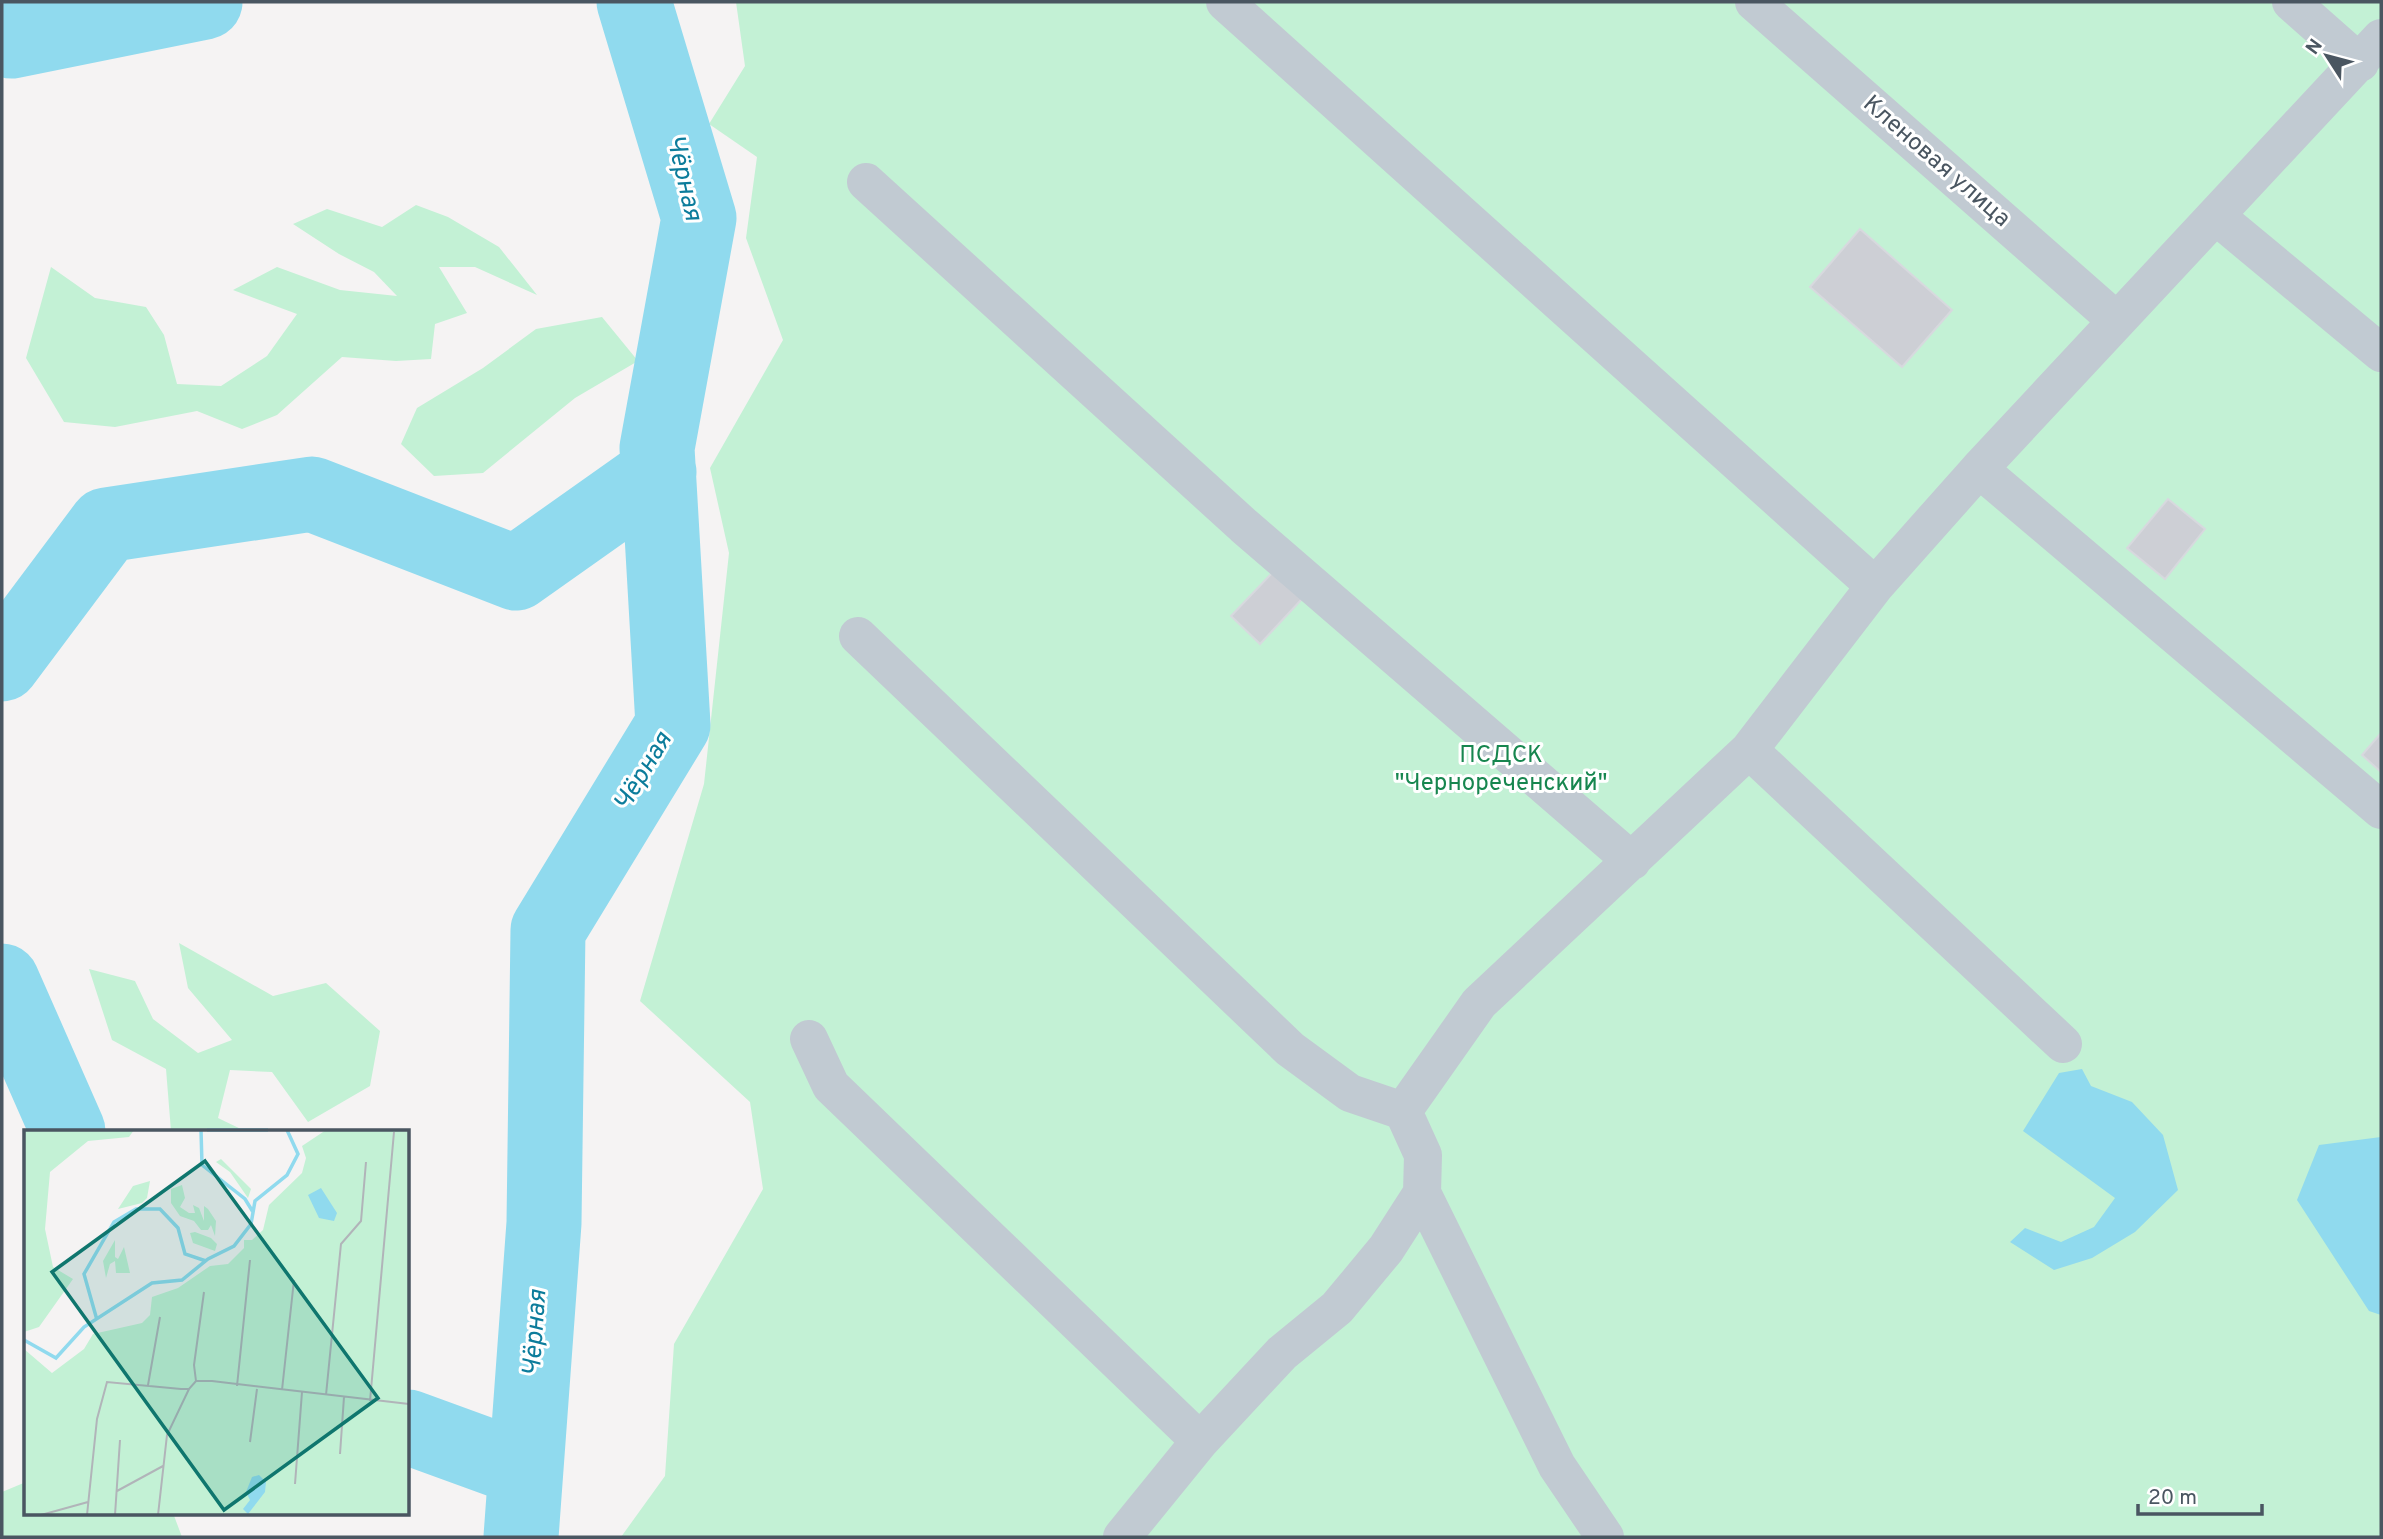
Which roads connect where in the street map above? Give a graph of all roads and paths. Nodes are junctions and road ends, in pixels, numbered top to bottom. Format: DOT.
graph roads {
  1 [pos="1225,2"];
  2 [pos="1754,2"];
  3 [pos="2291,2"];
  4 [pos="2370,51"];
  5 [pos="866,182"];
  6 [pos="2216,216"];
  7 [pos="2117,321"];
  8 [pos="2381,353"];
  9 [pos="1979,469"];
  10 [pos="1875,586"];
  11 [pos="858,636"];
  12 [pos="1749,750"];
  13 [pos="2381,810"];
  14 [pos="1632,861"];
  15 [pos="808,1039"];
  16 [pos="2063,1044"];
  17 [pos="1404,1111"];
  18 [pos="1422,1193"];
  19 [pos="1200,1441"];
  20 [pos="1122,1537"];
  21 [pos="1605,1537"];
  1 -- 10 [label="street"];
  2 -- 7 [label="street, Кленовая улица"];
  3 -- 4 [label="street"];
  4 -- 6 [label="street"];
  5 -- 14 [label="street"];
  6 -- 7 [label="street"];
  6 -- 8 [label="street"];
  7 -- 9 [label="street"];
  9 -- 10 [label="street"];
  9 -- 13 [label="street"];
  10 -- 12 [label="street"];
  11 -- 17 [label="street"];
  12 -- 14 [label="street"];
  12 -- 16 [label="street"];
  14 -- 17 [label="street"];
  15 -- 19 [label="street"];
  17 -- 18 [label="street"];
  18 -- 19 [label="street"];
  18 -- 21 [label="street"];
  19 -- 20 [label="street"];
}
